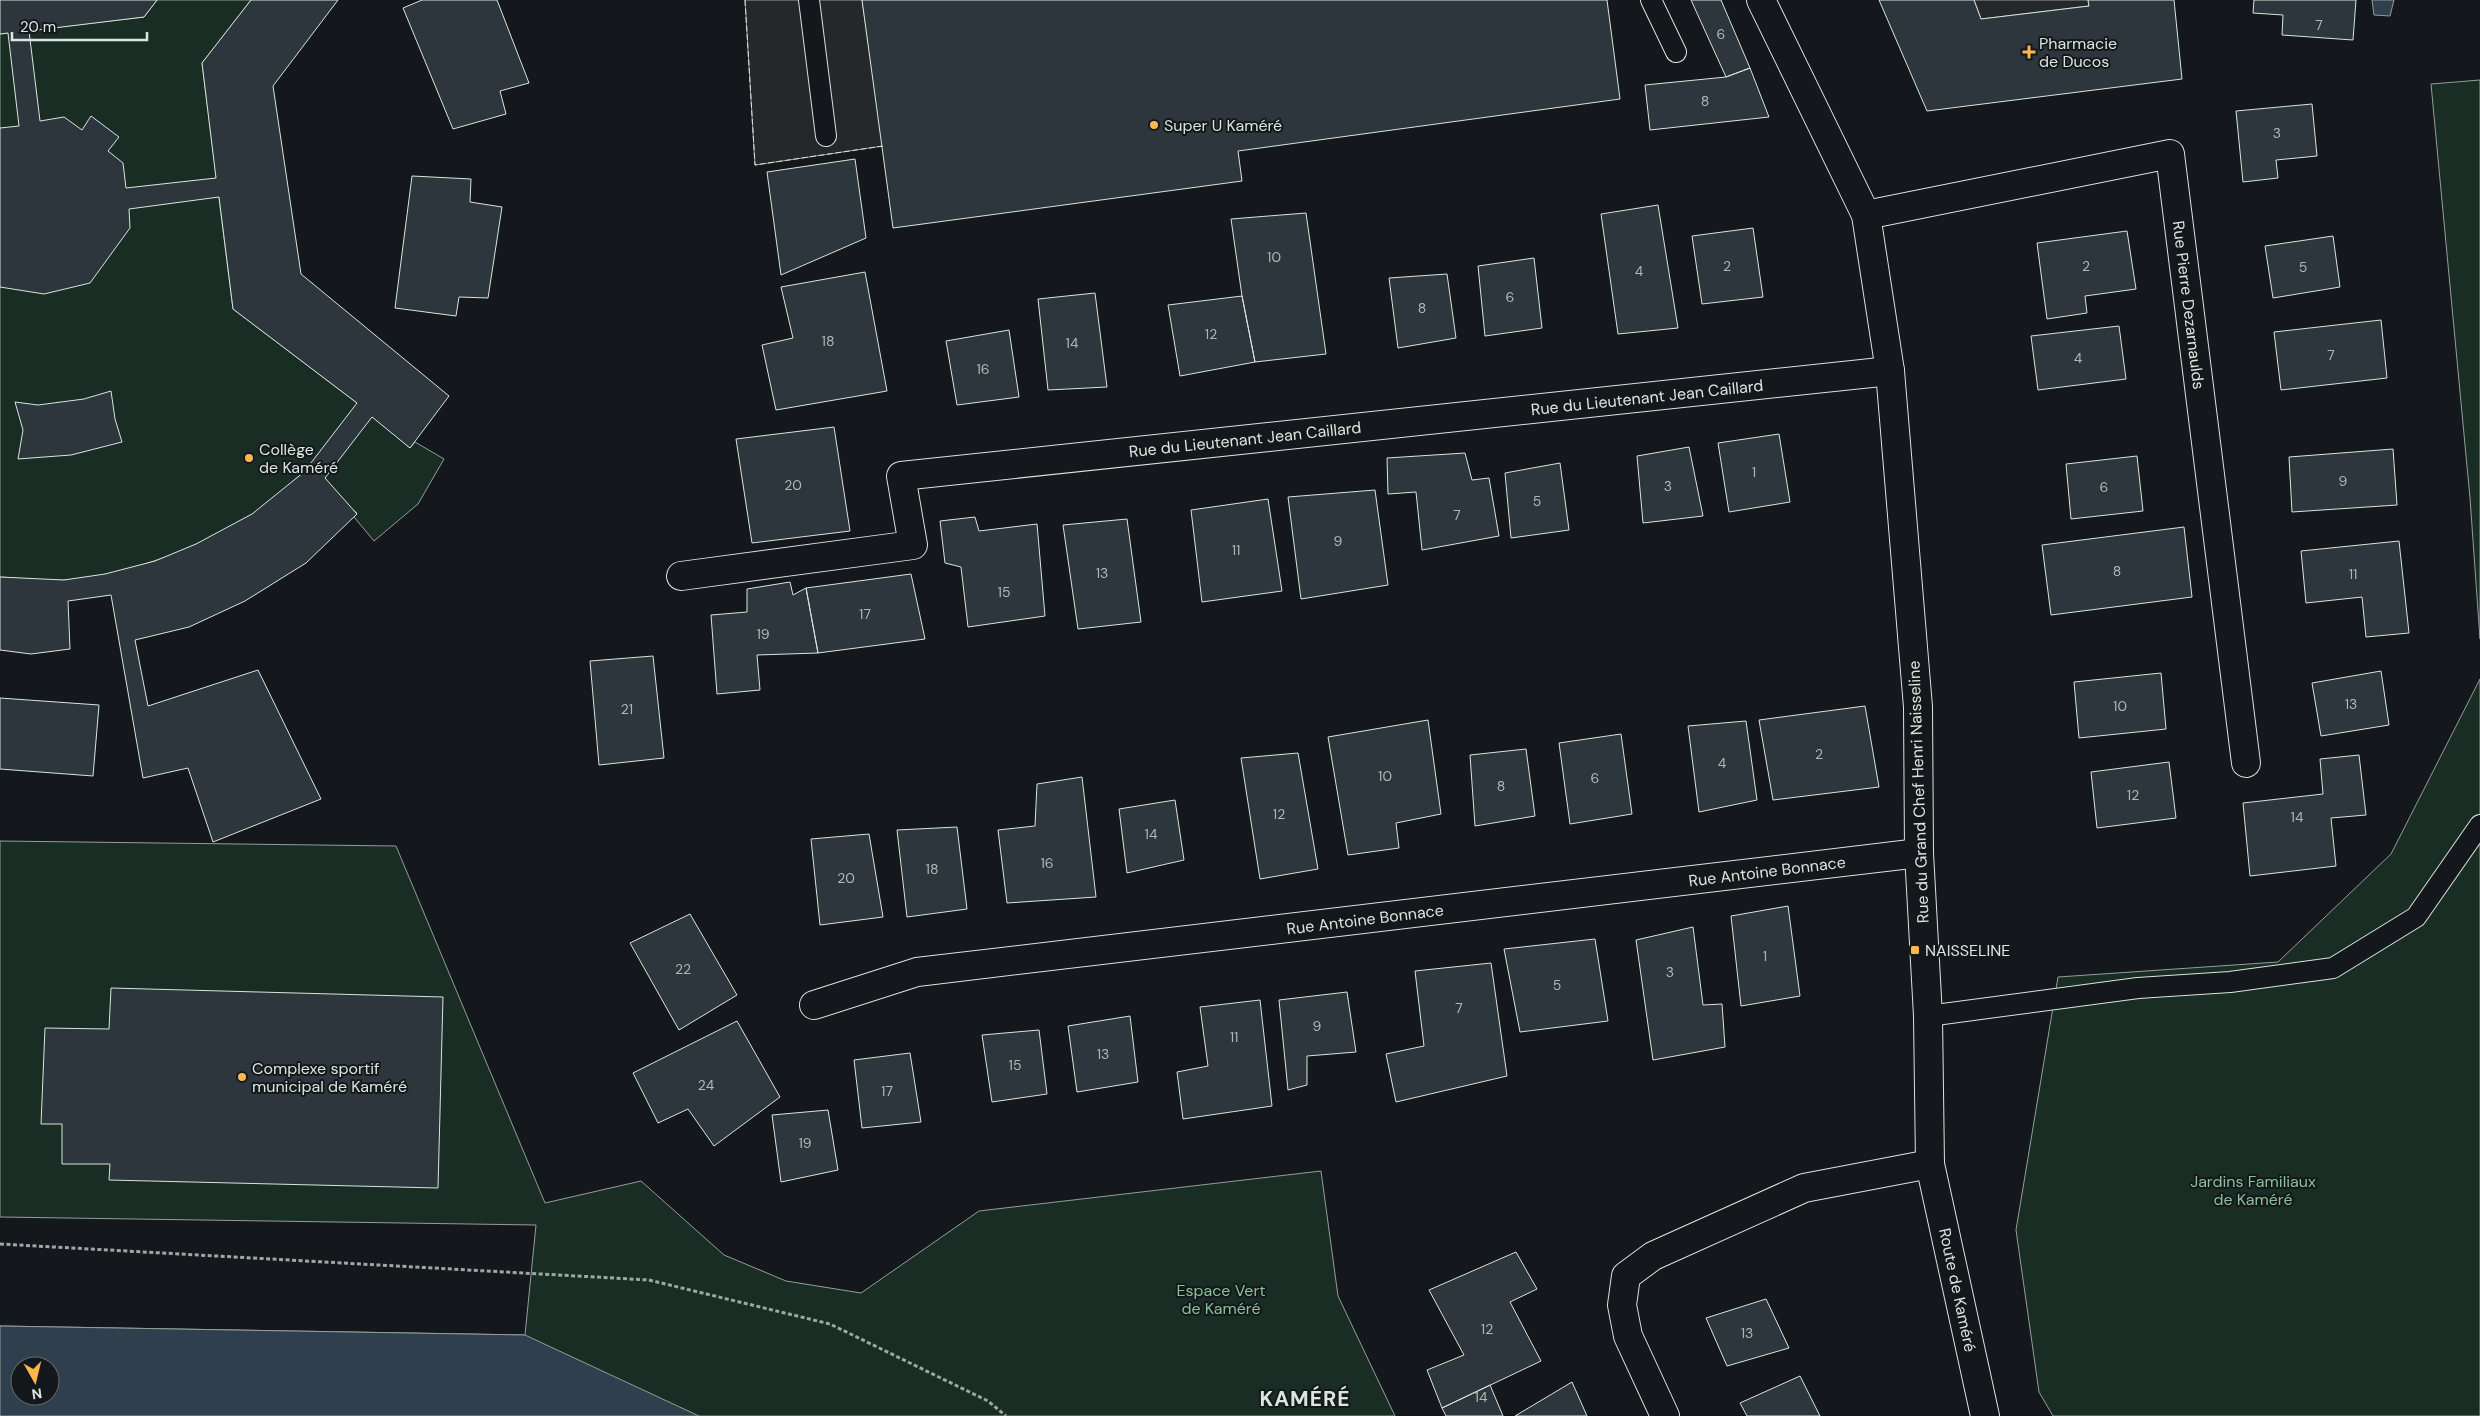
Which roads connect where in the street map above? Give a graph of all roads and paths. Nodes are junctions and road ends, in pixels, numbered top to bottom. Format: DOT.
graph roads {
  1 [pos="809,0"];
  2 [pos="1651,0"];
  3 [pos="1761,0"];
  4 [pos="1676,52"];
  5 [pos="826,136"];
  6 [pos="1866,215"];
  7 [pos="1890,371"];
  8 [pos="681,576"];
  9 [pos="2246,763"];
  10 [pos="2480,825"];
  11 [pos="1919,853"];
  12 [pos="814,1005"];
  13 [pos="1928,1016"];
  14 [pos="1930,1164"];
  15 [pos="0,1244"];
  16 [pos="1006,1416"];
  17 [pos="1665,1416"];
  18 [pos="1985,1416"];
  1 -- 5 [label="lane"];
  2 -- 4 [label="lane"];
  3 -- 6 [label="street, Rue du Grand Chef Henri Naisseline"];
  6 -- 7 [label="street, Rue du Grand Chef Henri Naisseline"];
  6 -- 9 [label="street, Rue Pierre Dezarnaulds"];
  7 -- 8 [label="street, Rue du Lieutenant Jean Caillard"];
  7 -- 11 [label="street, Rue du Grand Chef Henri Naisseline"];
  10 -- 13 [label="lane"];
  11 -- 12 [label="street, Rue Antoine Bonnace"];
  11 -- 13 [label="street, Rue du Grand Chef Henri Naisseline"];
  13 -- 14 [label="street, Rue du Grand Chef Henri Naisseline"];
  14 -- 17 [label="street"];
  14 -- 18 [label="street, Route de Kaméré"];
  15 -- 16 [label="path"];
}
